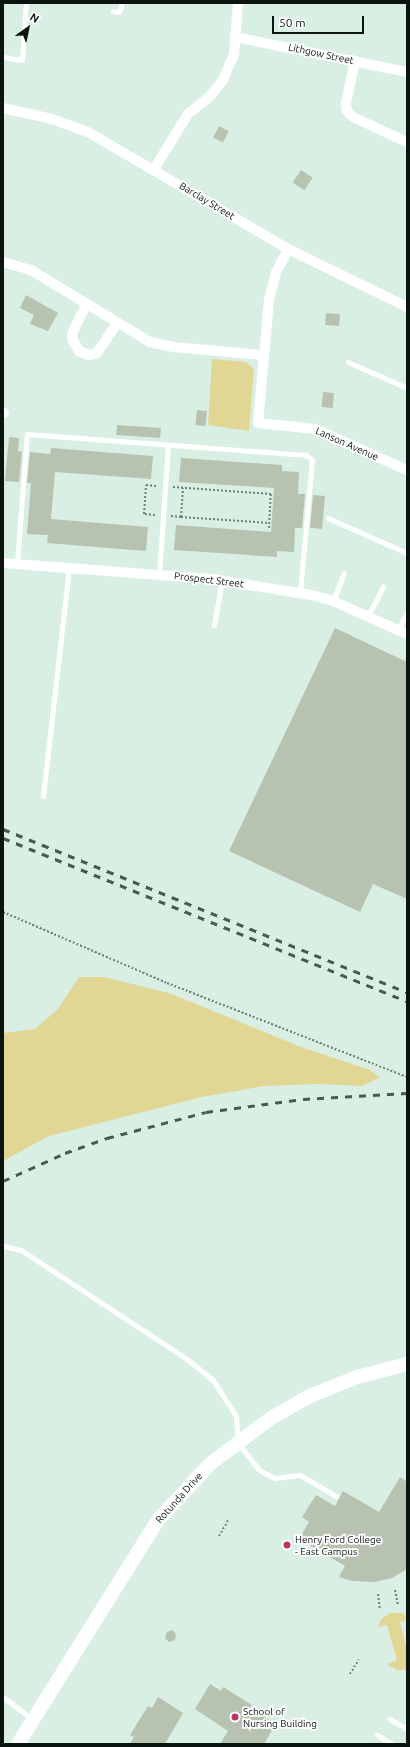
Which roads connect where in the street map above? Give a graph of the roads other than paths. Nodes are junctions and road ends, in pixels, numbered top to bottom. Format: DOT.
graph roads {
  1 [pos="26,3"];
  2 [pos="122,3"];
  3 [pos="238,3"];
  4 [pos="113,11"];
  5 [pos="235,37"];
  6 [pos="3,57"];
  7 [pos="355,61"];
  8 [pos="407,72"];
  9 [pos="3,108"];
  10 [pos="407,142"];
  11 [pos="154,169"];
  12 [pos="288,249"];
  13 [pos="3,262"];
  14 [pos="86,305"];
  15 [pos="407,307"];
  16 [pos="117,323"];
  17 [pos="263,355"];
  18 [pos="348,362"];
  19 [pos="407,388"];
  20 [pos="168,445"];
  21 [pos="407,470"];
  22 [pos="328,518"];
  23 [pos="407,553"];
  24 [pos="3,563"];
  25 [pos="17,563"];
  26 [pos="69,567"];
  27 [pos="344,573"];
  28 [pos="159,574"];
  29 [pos="222,580"];
  30 [pos="383,587"];
  31 [pos="300,593"];
  32 [pos="333,601"];
  33 [pos="407,612"];
  34 [pos="368,616"];
  35 [pos="214,625"];
  36 [pos="402,632"];
  37 [pos="43,796"];
  38 [pos="3,1246"];
  39 [pos="407,1364"];
  40 [pos="238,1443"];
  41 [pos="336,1496"];
  42 [pos="3,1697"];
  43 [pos="390,1719"];
  44 [pos="35,1720"];
  45 [pos="407,1729"];
  46 [pos="377,1735"];
  47 [pos="18,1744"];
  48 [pos="392,1744"];
  1 -- 6 [label="lane"];
  2 -- 4 [label="lane"];
  3 -- 5 [label="street"];
  5 -- 7 [label="street, Lithgow Street"];
  5 -- 11 [label="street"];
  7 -- 8 [label="street, Lithgow Street"];
  7 -- 10 [label="street"];
  9 -- 11 [label="street, Barclay Street"];
  11 -- 12 [label="street, Barclay Street"];
  12 -- 15 [label="street, Barclay Street"];
  12 -- 17 [label="street, Lanson Avenue"];
  13 -- 14 [label="street"];
  14 -- 16 [label="street"];
  14 -- 16 [label="street"];
  16 -- 17 [label="street"];
  17 -- 21 [label="street, Lanson Avenue"];
  18 -- 19 [label="lane"];
  20 -- 25 [label="lane"];
  20 -- 28 [label="lane"];
  20 -- 31 [label="lane"];
  22 -- 23 [label="lane"];
  24 -- 25 [label="street, Prospect Street"];
  25 -- 26 [label="street, Prospect Street"];
  26 -- 28 [label="street, Prospect Street"];
  26 -- 37 [label="lane"];
  27 -- 32 [label="lane"];
  28 -- 29 [label="street, Prospect Street"];
  29 -- 31 [label="street, Prospect Street"];
  29 -- 35 [label="lane"];
  30 -- 34 [label="lane"];
  31 -- 32 [label="street, Prospect Street"];
  32 -- 34 [label="street, Prospect Street"];
  33 -- 36 [label="lane"];
  34 -- 36 [label="street, Prospect Street"];
  38 -- 40 [label="lane"];
  39 -- 40 [label="main road, Rotunda Drive"];
  40 -- 41 [label="lane"];
  40 -- 44 [label="main road, Rotunda Drive"];
  42 -- 44 [label="lane"];
  43 -- 45 [label="lane"];
  44 -- 47 [label="main road, Rotunda Drive"];
  46 -- 48 [label="lane"];
}
